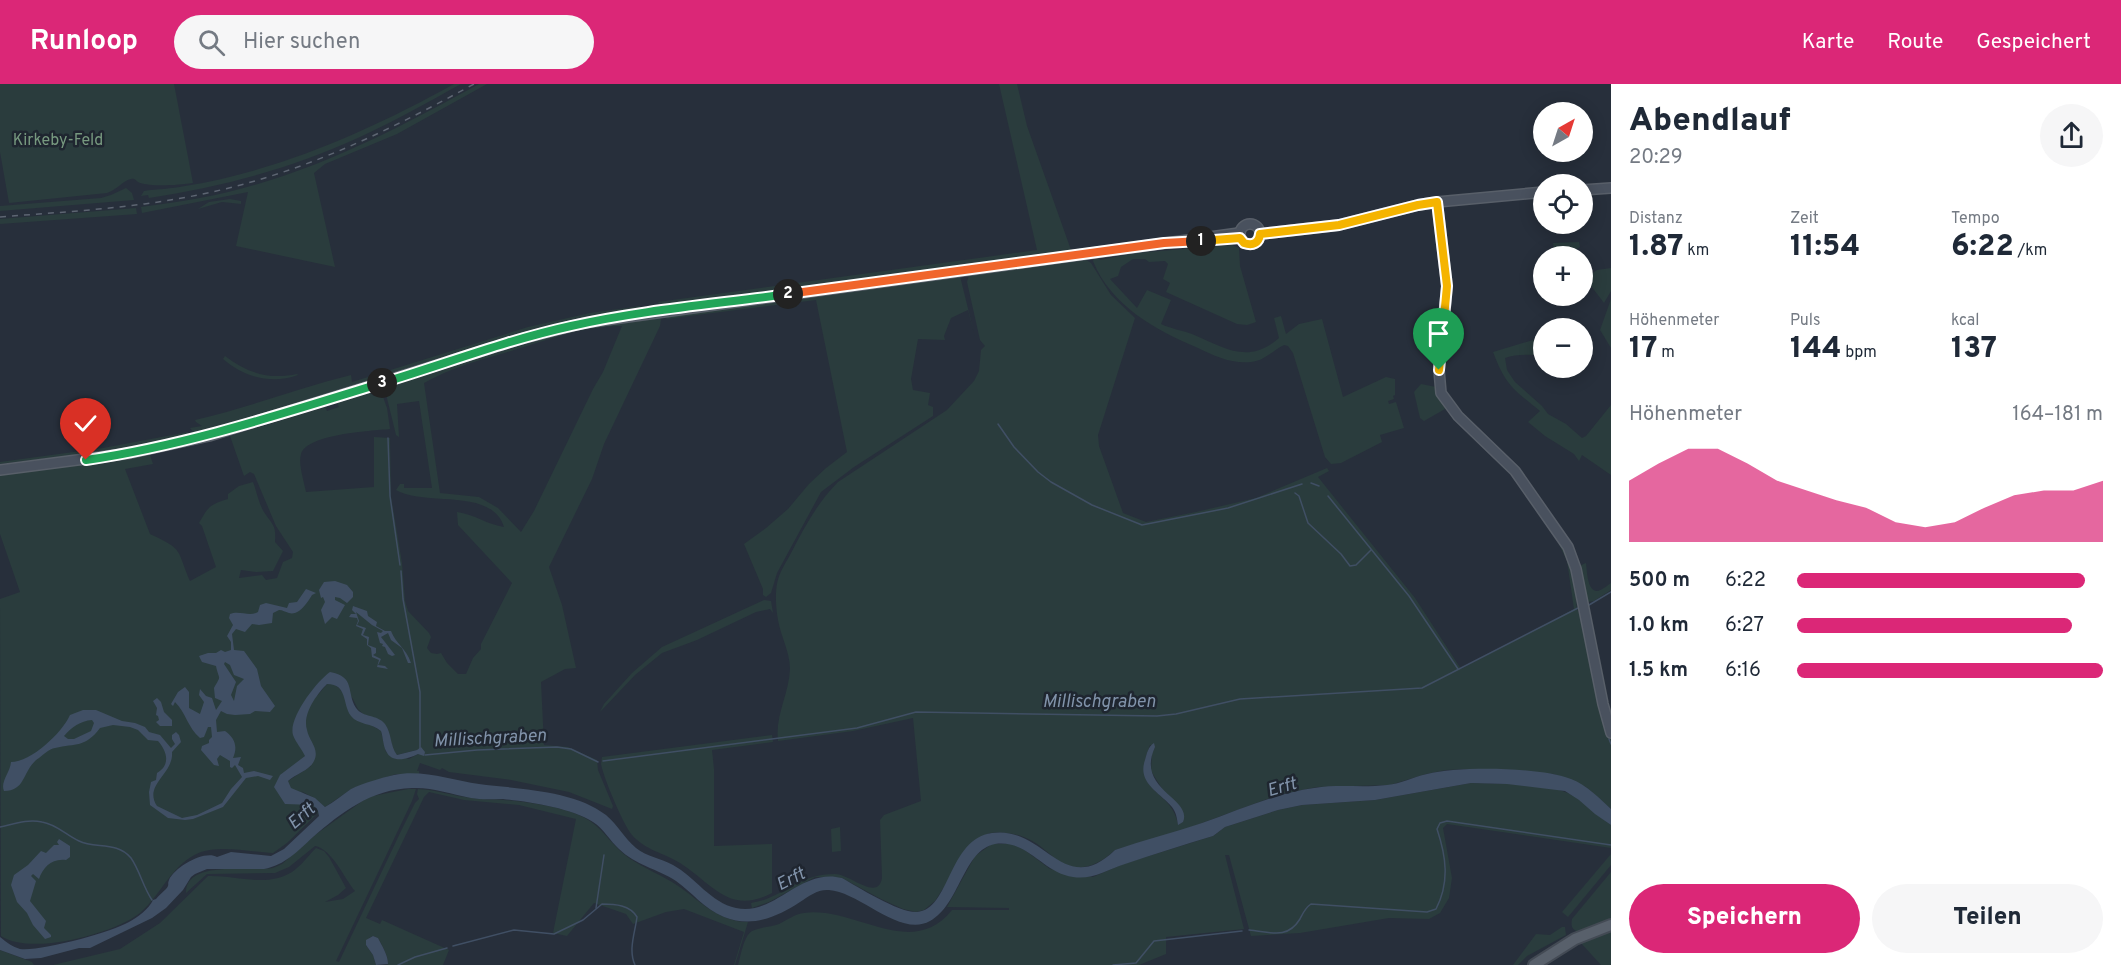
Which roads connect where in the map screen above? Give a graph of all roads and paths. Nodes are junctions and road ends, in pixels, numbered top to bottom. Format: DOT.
graph roads {
  1 [pos="1611,188"];
  2 [pos="1593,189"];
  3 [pos="1533,193"];
  4 [pos="1437,202"];
  5 [pos="1260,234"];
  6 [pos="1240,235"];
  7 [pos="0,470"];
  8 [pos="1611,733"];
  9 [pos="1611,925"];
  10 [pos="1534,965"];
  1 -- 2 [label="main road"];
  3 -- 4 [label="main road"];
  4 -- 5 [label="main road"];
  4 -- 8 [label="main road"];
  5 -- 6 [label="main road"];
  5 -- 6 [label="main road"];
  6 -- 7 [label="main road"];
  9 -- 10 [label="main road"];
}
